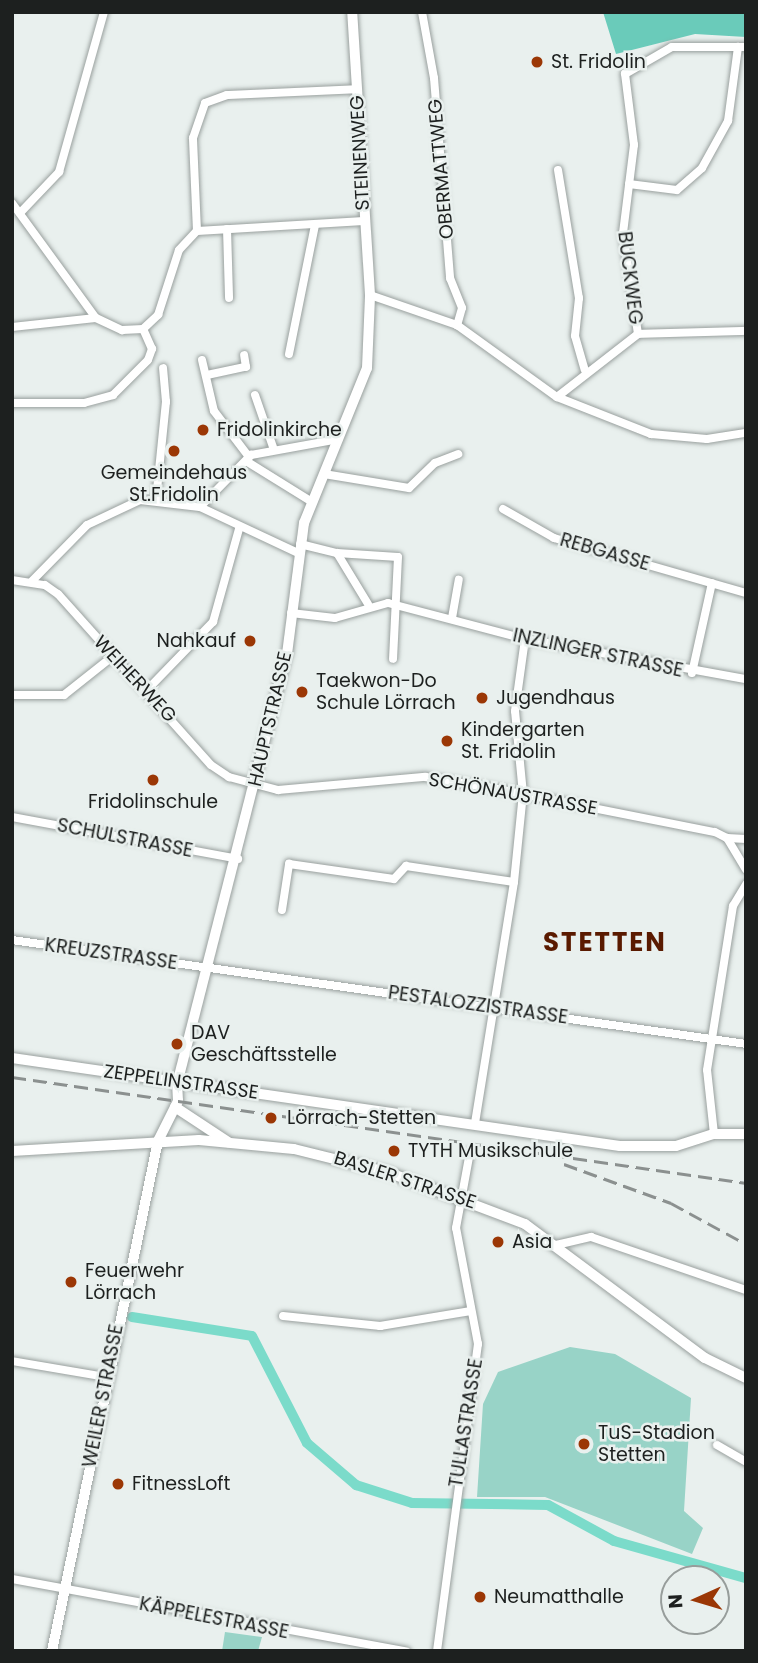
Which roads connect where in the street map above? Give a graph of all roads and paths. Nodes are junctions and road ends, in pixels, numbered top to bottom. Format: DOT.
graph roads {
  1 [pos="104,12"];
  2 [pos="352,12"];
  3 [pos="422,12"];
  4 [pos="742,47"];
  5 [pos="357,89"];
  6 [pos="558,170"];
  7 [pos="629,184"];
  8 [pos="12,203"];
  9 [pos="20,213"];
  10 [pos="364,221"];
  11 [pos="315,225"];
  12 [pos="227,229"];
  13 [pos="197,231"];
  14 [pos="370,295"];
  15 [pos="229,298"];
  16 [pos="96,318"];
  17 [pos="457,325"];
  18 [pos="12,327"];
  19 [pos="143,329"];
  20 [pos="746,331"];
  21 [pos="638,334"];
  22 [pos="289,354"];
  23 [pos="244,355"];
  24 [pos="202,360"];
  25 [pos="163,368"];
  26 [pos="585,370"];
  27 [pos="207,375"];
  28 [pos="255,395"];
  29 [pos="557,397"];
  30 [pos="12,403"];
  31 [pos="746,433"];
  32 [pos="339,439"];
  33 [pos="273,447"];
  34 [pos="458,454"];
  35 [pos="247,459"];
  36 [pos="324,474"];
  37 [pos="156,500"];
  38 [pos="312,502"];
  39 [pos="200,507"];
  40 [pos="503,509"];
  41 [pos="239,529"];
  42 [pos="299,549"];
  43 [pos="337,553"];
  44 [pos="12,580"];
  45 [pos="459,580"];
  46 [pos="33,581"];
  47 [pos="712,583"];
  48 [pos="746,593"];
  49 [pos="368,604"];
  50 [pos="396,605"];
  51 [pos="291,613"];
  52 [pos="452,618"];
  53 [pos="525,639"];
  54 [pos="113,656"];
  55 [pos="393,659"];
  56 [pos="692,673"];
  57 [pos="746,679"];
  58 [pos="146,690"];
  59 [pos="12,695"];
  60 [pos="255,784"];
  61 [pos="523,794"];
  62 [pos="12,817"];
  63 [pos="727,838"];
  64 [pos="746,839"];
  65 [pos="237,859"];
  66 [pos="746,870"];
  67 [pos="514,882"];
  68 [pos="746,884"];
  69 [pos="282,910"];
  70 [pos="12,940"];
  71 [pos="211,967"];
  72 [pos="492,1006"];
  73 [pos="711,1040"];
  74 [pos="746,1044"];
  75 [pos="12,1058"];
  76 [pos="177,1084"];
  77 [pos="175,1107"];
  78 [pos="475,1123"];
  79 [pos="714,1134"];
  80 [pos="746,1134"];
  81 [pos="158,1141"];
  82 [pos="228,1142"];
  83 [pos="12,1151"];
  84 [pos="470,1152"];
  85 [pos="462,1196"];
  86 [pos="556,1245"];
  87 [pos="746,1290"];
  88 [pos="471,1311"];
  89 [pos="283,1316"];
  90 [pos="12,1361"];
  91 [pos="106,1377"];
  92 [pos="746,1378"];
  93 [pos="717,1445"];
  94 [pos="746,1462"];
  95 [pos="12,1579"];
  96 [pos="65,1589"];
  97 [pos="52,1651"];
  98 [pos="406,1651"];
  99 [pos="437,1651"];
  1 -- 9 [label="street"];
  2 -- 5 [label="street, STEINENWEG"];
  3 -- 17 [label="street, OBERMATTWEG"];
  4 -- 7 [label="street"];
  4 -- 7 [label="street, BUCKWEG"];
  5 -- 10 [label="street, STEINENWEG"];
  5 -- 13 [label="street"];
  6 -- 26 [label="street"];
  7 -- 21 [label="street, BUCKWEG"];
  8 -- 9 [label="street"];
  9 -- 16 [label="street"];
  10 -- 11 [label="street"];
  10 -- 14 [label="street, STEINENWEG"];
  11 -- 12 [label="street"];
  11 -- 22 [label="street"];
  12 -- 13 [label="street"];
  12 -- 15 [label="street"];
  13 -- 19 [label="street"];
  14 -- 17 [label="street"];
  14 -- 32 [label="street, HAUPTSTRASSE"];
  16 -- 18 [label="street"];
  16 -- 19 [label="street"];
  17 -- 29 [label="street"];
  19 -- 30 [label="street"];
  20 -- 21 [label="street"];
  21 -- 26 [label="street, BUCKWEG"];
  23 -- 27 [label="street"];
  24 -- 27 [label="street"];
  25 -- 37 [label="street"];
  26 -- 29 [label="street, BUCKWEG"];
  27 -- 35 [label="street"];
  28 -- 33 [label="street"];
  29 -- 31 [label="street"];
  32 -- 33 [label="street"];
  32 -- 36 [label="street, HAUPTSTRASSE"];
  33 -- 35 [label="street"];
  34 -- 36 [label="street"];
  35 -- 38 [label="street"];
  35 -- 39 [label="street"];
  36 -- 38 [label="street, HAUPTSTRASSE"];
  37 -- 39 [label="street"];
  37 -- 46 [label="street"];
  38 -- 42 [label="street, HAUPTSTRASSE"];
  39 -- 41 [label="street"];
  40 -- 47 [label="street, REBGASSE"];
  41 -- 42 [label="street"];
  41 -- 58 [label="street"];
  42 -- 43 [label="street"];
  42 -- 51 [label="street, HAUPTSTRASSE"];
  43 -- 49 [label="street"];
  43 -- 50 [label="street"];
  44 -- 46 [label="street, WEIHERWEG"];
  45 -- 52 [label="street"];
  46 -- 54 [label="street, WEIHERWEG"];
  47 -- 48 [label="street, REBGASSE"];
  47 -- 56 [label="street"];
  49 -- 50 [label="street, INZLINGER STRASSE"];
  49 -- 51 [label="street, INZLINGER STRASSE"];
  50 -- 52 [label="street, INZLINGER STRASSE"];
  50 -- 55 [label="street"];
  51 -- 60 [label="street, HAUPTSTRASSE"];
  52 -- 53 [label="street, INZLINGER STRASSE"];
  53 -- 56 [label="street, INZLINGER STRASSE"];
  53 -- 61 [label="street"];
  54 -- 58 [label="street, WEIHERWEG"];
  54 -- 59 [label="street"];
  56 -- 57 [label="street, INZLINGER STRASSE"];
  58 -- 60 [label="street, WEIHERWEG"];
  60 -- 61 [label="street, SCHÖNAUSTRASSE"];
  60 -- 65 [label="street, HAUPTSTRASSE"];
  61 -- 63 [label="street, SCHÖNAUSTRASSE"];
  61 -- 67 [label="street"];
  62 -- 65 [label="street, SCHULSTRASSE"];
  63 -- 64 [label="street, SCHÖNAUSTRASSE"];
  63 -- 66 [label="street"];
  65 -- 71 [label="street, HAUPTSTRASSE"];
  67 -- 69 [label="street"];
  67 -- 72 [label="street"];
  68 -- 73 [label="street"];
  70 -- 71 [label="street, KREUZSTRASSE"];
  71 -- 72 [label="street, PESTALOZZISTRASSE"];
  71 -- 76 [label="street, HAUPTSTRASSE"];
  72 -- 73 [label="street, PESTALOZZISTRASSE"];
  72 -- 78 [label="street"];
  73 -- 74 [label="street, PESTALOZZISTRASSE"];
  73 -- 79 [label="street"];
  75 -- 76 [label="main road, ZEPPELINSTRASSE"];
  76 -- 77 [label="main road, HAUPTSTRASSE"];
  76 -- 78 [label="main road, ZEPPELINSTRASSE"];
  77 -- 81 [label="main road, HAUPTSTRASSE"];
  77 -- 82 [label="main road"];
  78 -- 79 [label="main road, ZEPPELINSTRASSE"];
  79 -- 80 [label="main road, ZEPPELINSTRASSE"];
  81 -- 82 [label="main road, BASLER STRASSE"];
  81 -- 83 [label="main road, BASLER STRASSE"];
  81 -- 91 [label="street, WEILER STRASSE"];
  82 -- 85 [label="main road, BASLER STRASSE"];
  84 -- 85 [label="street, TULLASTRASSE"];
  85 -- 86 [label="main road, BASLER STRASSE"];
  85 -- 88 [label="street, TULLASTRASSE"];
  86 -- 87 [label="street"];
  86 -- 92 [label="main road, BASLER STRASSE"];
  88 -- 89 [label="street"];
  88 -- 99 [label="street, TULLASTRASSE"];
  90 -- 91 [label="street"];
  91 -- 96 [label="street, WEILER STRASSE"];
  93 -- 94 [label="street"];
  95 -- 96 [label="street, KÄPPELESTRASSE"];
  96 -- 97 [label="street, WEILER STRASSE"];
  96 -- 98 [label="street, KÄPPELESTRASSE"];
}
